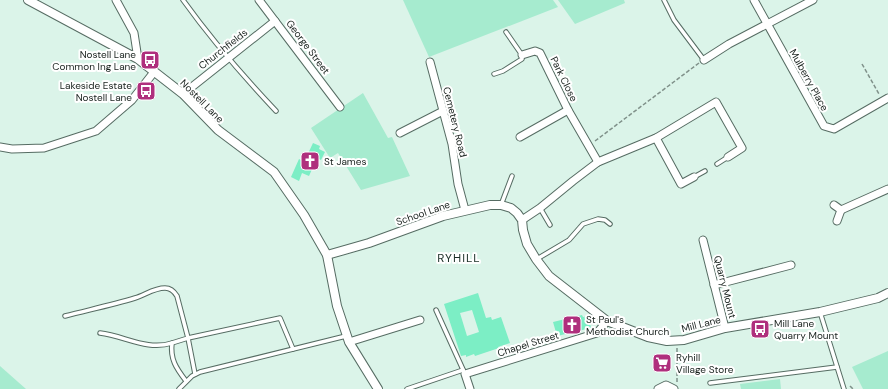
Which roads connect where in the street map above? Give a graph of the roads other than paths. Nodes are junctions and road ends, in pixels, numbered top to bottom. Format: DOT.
graph roads {
  1 [pos="28,0"];
  2 [pos="116,0"];
  3 [pos="183,0"];
  4 [pos="260,0"];
  5 [pos="664,0"];
  6 [pos="754,0"];
  7 [pos="813,0"];
  8 [pos="275,21"];
  9 [pos="767,24"];
  10 [pos="506,32"];
  11 [pos="522,55"];
  12 [pos="228,58"];
  13 [pos="138,60"];
  14 [pos="704,60"];
  15 [pos="430,62"];
  16 [pos="154,72"];
  17 [pos="494,74"];
  18 [pos="183,94"];
  19 [pos="886,100"];
  20 [pos="340,107"];
  21 [pos="568,110"];
  22 [pos="276,111"];
  23 [pos="443,111"];
  24 [pos="400,132"];
  25 [pos="520,137"];
  26 [pos="656,138"];
  27 [pos="0,148"];
  28 [pos="728,157"];
  29 [pos="598,162"];
  30 [pos="717,164"];
  31 [pos="705,171"];
  32 [pos="512,176"];
  33 [pos="694,177"];
  34 [pos="888,189"];
  35 [pos="501,205"];
  36 [pos="834,205"];
  37 [pos="540,208"];
  38 [pos="465,210"];
  39 [pos="841,210"];
  40 [pos="522,220"];
  41 [pos="837,221"];
  42 [pos="610,224"];
  43 [pos="550,226"];
  44 [pos="703,240"];
  45 [pos="706,251"];
  46 [pos="698,254"];
  47 [pos="328,255"];
  48 [pos="536,260"];
  49 [pos="791,265"];
  50 [pos="714,285"];
  51 [pos="888,293"];
  52 [pos="436,310"];
  53 [pos="820,312"];
  54 [pos="65,316"];
  55 [pos="420,320"];
  56 [pos="607,321"];
  57 [pos="725,328"];
  58 [pos="100,333"];
  59 [pos="188,338"];
  60 [pos="348,339"];
  61 [pos="172,343"];
  62 [pos="293,349"];
  63 [pos="837,367"];
  64 [pos="464,372"];
  65 [pos="195,374"];
  66 [pos="186,381"];
  67 [pos="710,383"];
  68 [pos="676,387"];
  69 [pos="376,388"];
  70 [pos="179,389"];
  71 [pos="407,389"];
  72 [pos="470,389"];
  73 [pos="658,389"];
  74 [pos="844,389"];
  1 -- 13 [label="street, Nostell Lane"];
  2 -- 13 [label="street"];
  3 -- 12 [label="lane"];
  4 -- 8 [label="street, George Street"];
  5 -- 14 [label="lane"];
  6 -- 9 [label="street, Mulberry Place"];
  7 -- 9 [label="street"];
  8 -- 12 [label="street, Churchfields"];
  8 -- 20 [label="street, George Street"];
  9 -- 14 [label="street"];
  9 -- 19 [label="street, Mulberry Place"];
  10 -- 11 [label="lane"];
  11 -- 17 [label="lane"];
  11 -- 21 [label="street, Park Close"];
  12 -- 18 [label="street, Churchfields"];
  12 -- 22 [label="lane"];
  13 -- 16 [label="street, Nostell Lane"];
  15 -- 23 [label="street, Cemetery Road"];
  16 -- 18 [label="street, Nostell Lane"];
  16 -- 27 [label="street"];
  18 -- 47 [label="street, Nostell Lane"];
  21 -- 25 [label="street, Park Close"];
  21 -- 29 [label="street, Park Close"];
  23 -- 24 [label="street"];
  23 -- 38 [label="street, Cemetery Road"];
  26 -- 28 [label="street"];
  26 -- 29 [label="street"];
  26 -- 33 [label="street"];
  28 -- 30 [label="lane"];
  29 -- 37 [label="street"];
  31 -- 33 [label="lane"];
  32 -- 35 [label="lane"];
  34 -- 39 [label="street"];
  35 -- 38 [label="street, School Lane"];
  35 -- 40 [label="street"];
  36 -- 39 [label="street"];
  37 -- 40 [label="street"];
  37 -- 43 [label="lane"];
  38 -- 47 [label="street, School Lane"];
  39 -- 41 [label="street"];
  40 -- 48 [label="street, Mill Lane"];
  42 -- 48 [label="lane"];
  44 -- 45 [label="street, Quarry Mount"];
  45 -- 46 [label="street, Quarry Mount"];
  45 -- 50 [label="street, Quarry Mount"];
  47 -- 60 [label="street"];
  48 -- 56 [label="street, Mill Lane"];
  49 -- 50 [label="street"];
  50 -- 57 [label="street, Quarry Mount"];
  51 -- 53 [label="street, Mill Lane"];
  52 -- 64 [label="lane"];
  53 -- 57 [label="street, Mill Lane"];
  53 -- 63 [label="lane"];
  54 -- 59 [label="lane"];
  55 -- 60 [label="street"];
  56 -- 57 [label="street, Mill Lane"];
  56 -- 64 [label="street, Chapel Street"];
  58 -- 61 [label="lane"];
  59 -- 61 [label="lane"];
  59 -- 62 [label="lane"];
  59 -- 65 [label="lane"];
  60 -- 62 [label="lane"];
  60 -- 69 [label="street"];
  61 -- 66 [label="lane"];
  62 -- 65 [label="lane"];
  63 -- 67 [label="lane"];
  63 -- 74 [label="lane"];
  64 -- 71 [label="lane"];
  64 -- 72 [label="street"];
  65 -- 66 [label="lane"];
  66 -- 70 [label="lane"];
  68 -- 73 [label="street"];
}
